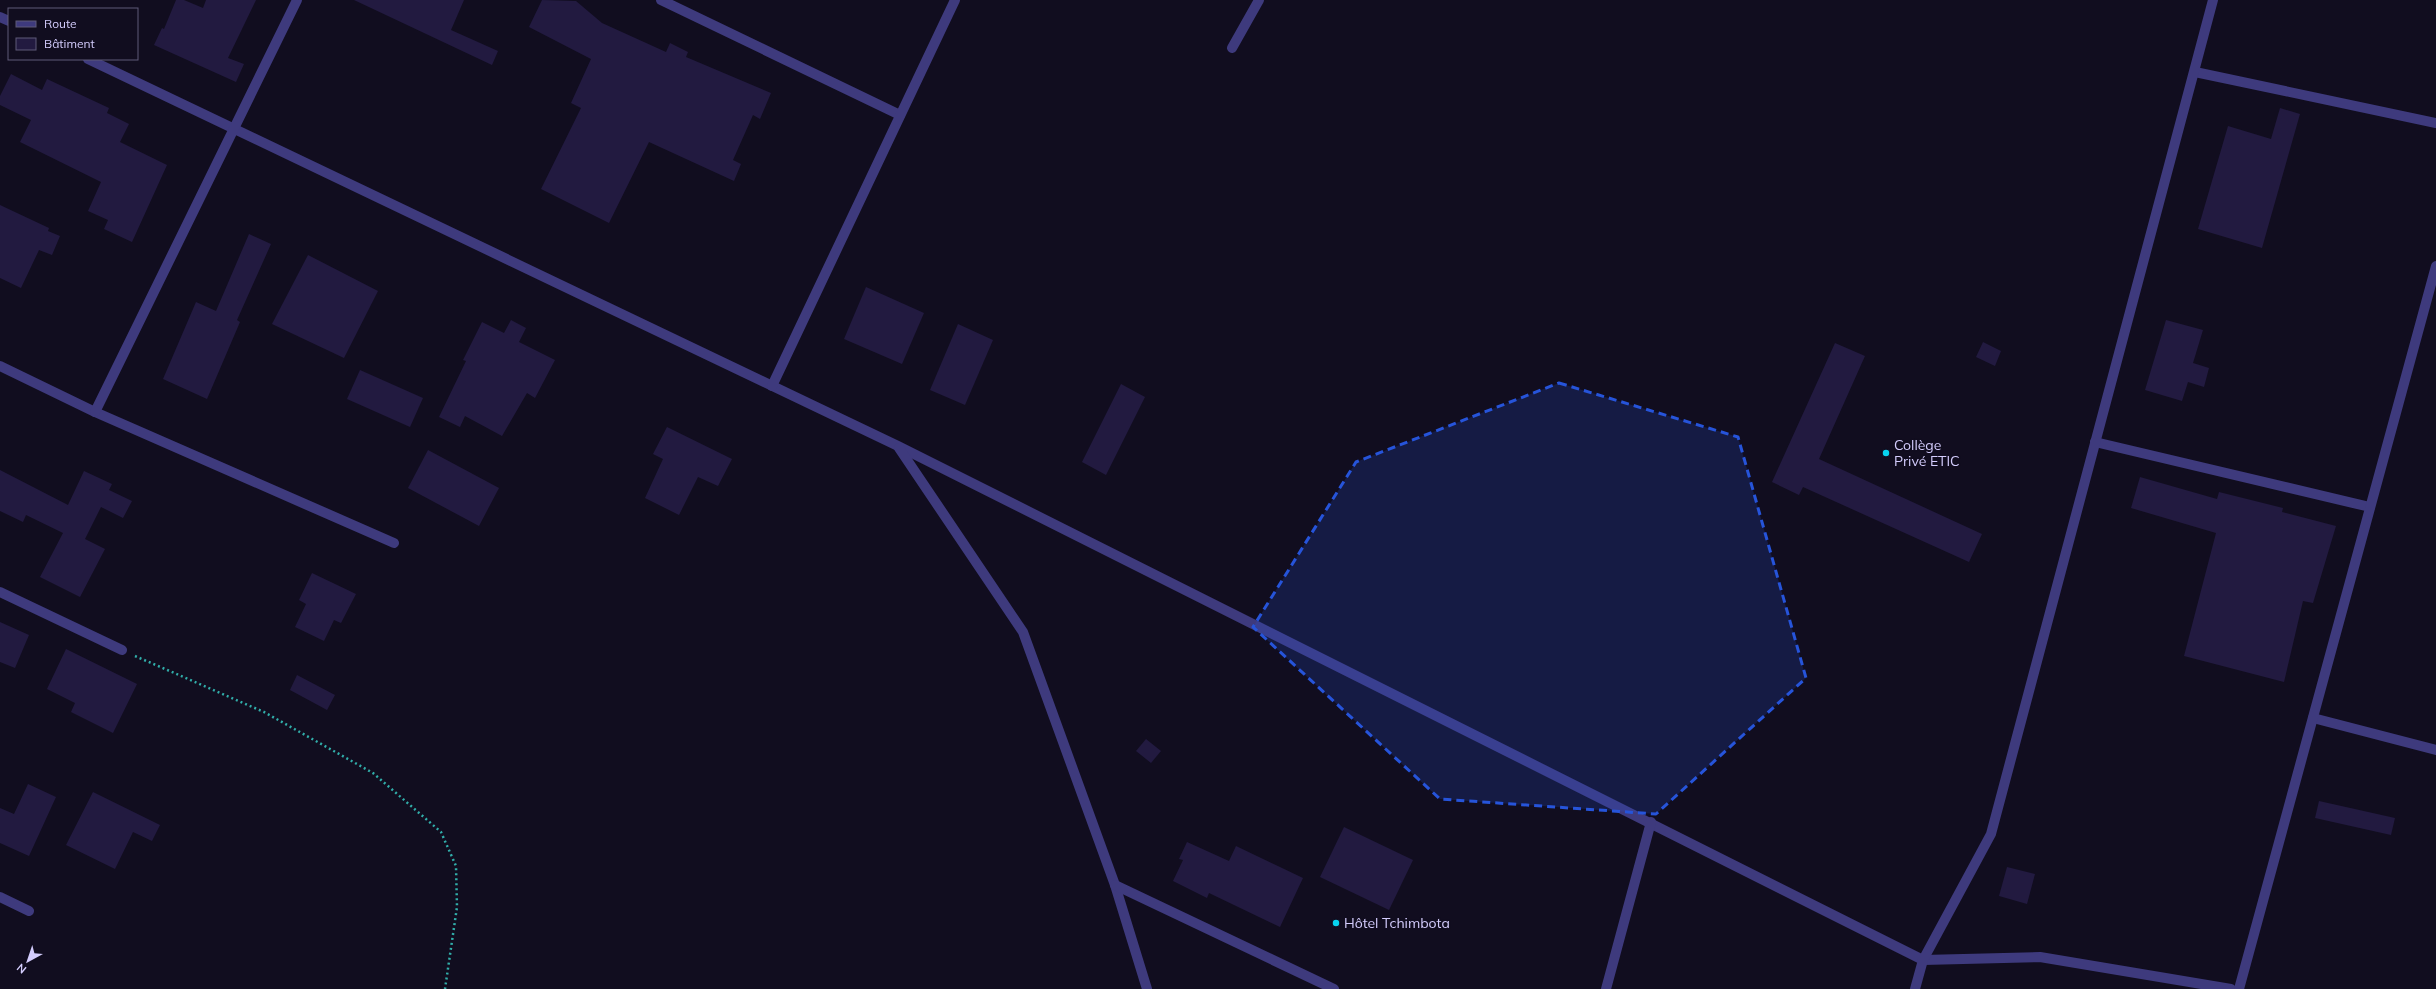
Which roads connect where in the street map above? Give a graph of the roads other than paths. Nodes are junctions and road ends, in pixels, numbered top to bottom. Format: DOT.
graph roads {
  1 [pos="297,0"];
  2 [pos="661,0"];
  3 [pos="955,0"];
  4 [pos="1259,0"];
  5 [pos="2213,0"];
  6 [pos="1232,48"];
  7 [pos="90,60"];
  8 [pos="2195,72"];
  9 [pos="900,115"];
  10 [pos="2436,123"];
  11 [pos="235,130"];
  12 [pos="2436,266"];
  13 [pos="0,366"];
  14 [pos="772,386"];
  15 [pos="95,412"];
  16 [pos="2095,442"];
  17 [pos="898,446"];
  18 [pos="2370,507"];
  19 [pos="394,543"];
  20 [pos="0,592"];
  21 [pos="122,650"];
  22 [pos="2313,718"];
  23 [pos="2436,750"];
  24 [pos="1651,822"];
  25 [pos="1115,885"];
  26 [pos="0,897"];
  27 [pos="29,911"];
  28 [pos="1923,960"];
  29 [pos="1147,989"];
  30 [pos="1334,989"];
  31 [pos="1606,989"];
  32 [pos="1915,989"];
  33 [pos="2231,989"];
  34 [pos="2239,989"];
  1 -- 11 [label="street"];
  2 -- 9 [label="street"];
  3 -- 9 [label="street"];
  4 -- 6 [label="street"];
  5 -- 8 [label="street"];
  7 -- 11 [label="street"];
  8 -- 10 [label="street"];
  8 -- 16 [label="street"];
  9 -- 14 [label="street"];
  11 -- 14 [label="street"];
  11 -- 15 [label="street"];
  12 -- 18 [label="street"];
  13 -- 15 [label="street"];
  14 -- 17 [label="street"];
  15 -- 19 [label="street"];
  16 -- 18 [label="street"];
  16 -- 28 [label="street"];
  17 -- 24 [label="street"];
  17 -- 25 [label="street"];
  18 -- 22 [label="street"];
  20 -- 21 [label="street"];
  22 -- 23 [label="street"];
  22 -- 34 [label="street"];
  24 -- 28 [label="street"];
  24 -- 31 [label="street"];
  25 -- 29 [label="street"];
  25 -- 30 [label="street"];
  26 -- 27 [label="street"];
  28 -- 32 [label="street"];
  28 -- 33 [label="street"];
}
